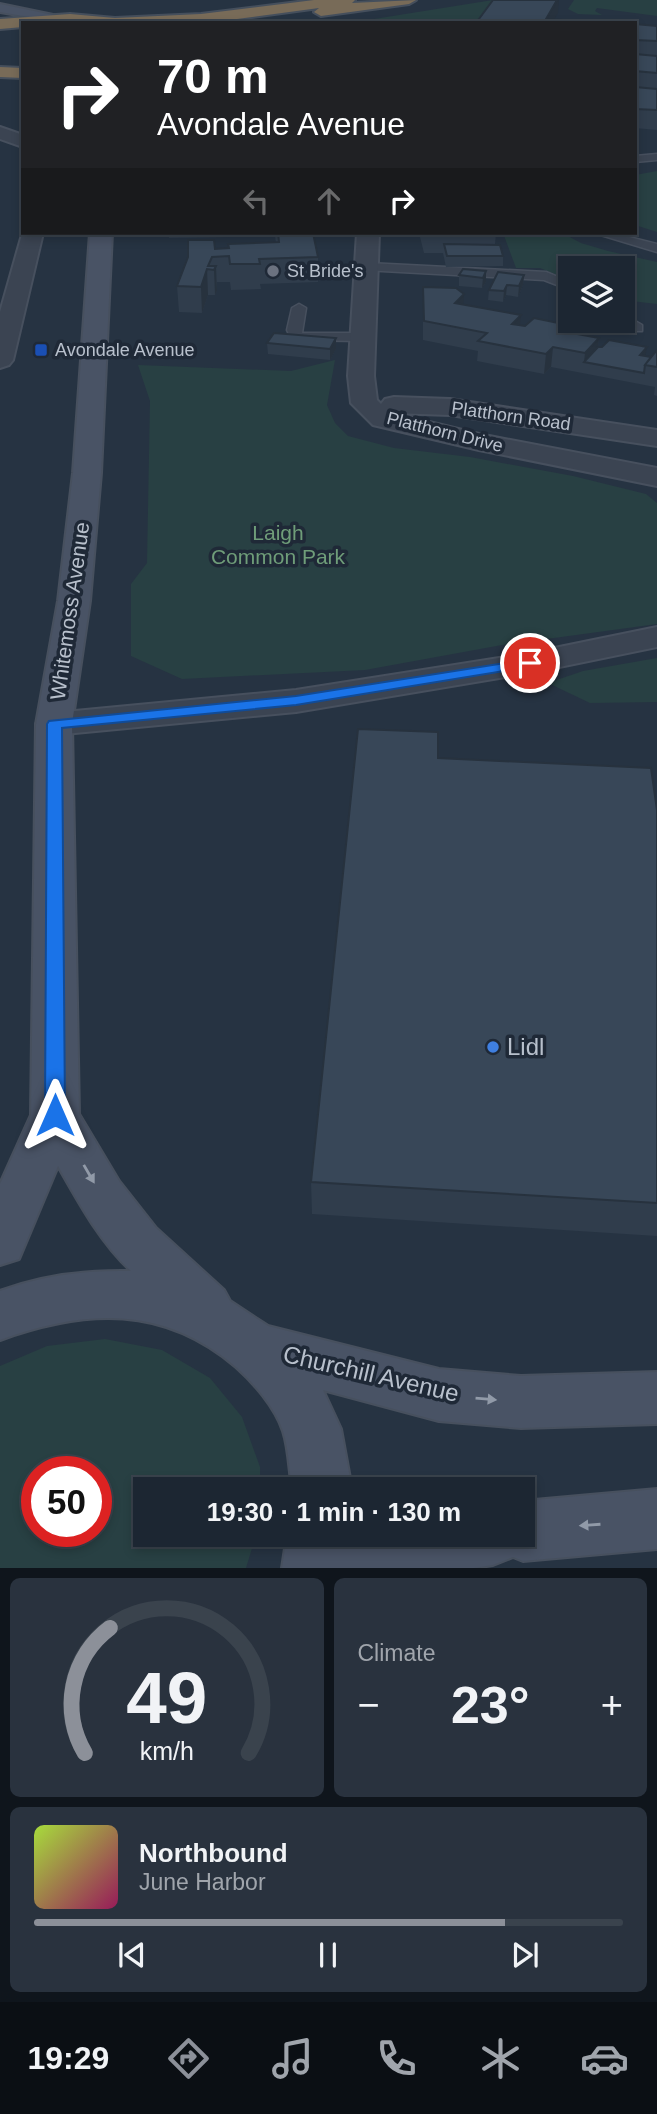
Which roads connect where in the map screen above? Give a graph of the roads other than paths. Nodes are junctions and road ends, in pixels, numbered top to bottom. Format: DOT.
graph roads {
  1 [pos="348,0"];
  2 [pos="409,0"];
  3 [pos="0,8"];
  4 [pos="53,19"];
  5 [pos="32,21"];
  6 [pos="97,21"];
  7 [pos="146,21"];
  8 [pos="257,21"];
  9 [pos="21,22"];
  10 [pos="0,24"];
  11 [pos="0,72"];
  12 [pos="21,73"];
  13 [pos="0,133"];
  14 [pos="21,140"];
  15 [pos="657,157"];
  16 [pos="637,159"];
  17 [pos="31,235"];
  18 [pos="101,235"];
  19 [pos="368,235"];
  20 [pos="608,235"];
  21 [pos="657,248"];
  22 [pos="368,267"];
  23 [pos="558,281"];
  24 [pos="299,308"];
  25 [pos="363,337"];
  26 [pos="0,360"];
  27 [pos="364,403"];
  28 [pos="657,438"];
  29 [pos="657,477"];
  30 [pos="657,637"];
  31 [pos="54,724"];
  32 [pos="55,1115"];
  33 [pos="0,1243"];
  34 [pos="0,1316"];
  35 [pos="236,1334"];
  36 [pos="657,1398"];
  37 [pos="320,1477"];
  38 [pos="657,1519"];
  39 [pos="535,1530"];
  40 [pos="316,1547"];
  41 [pos="425,1547"];
  42 [pos="313,1568"];
  43 [pos="361,1568"];
  1 -- 7 [label="highway"];
  2 -- 8 [label="highway"];
  3 -- 4 [label="main road"];
  4 -- 5 [label="highway"];
  4 -- 6 [label="highway"];
  9 -- 10 [label="highway"];
  11 -- 12 [label="highway"];
  13 -- 14 [label="street"];
  15 -- 16 [label="lane"];
  17 -- 26 [label="street"];
  18 -- 31 [label="main road, Whitemoss Avenue"];
  19 -- 22 [label="street, Platthorn Drive"];
  20 -- 21 [label="lane"];
  22 -- 23 [label="lane"];
  22 -- 25 [label="street, Platthorn Drive"];
  24 -- 25 [label="lane"];
  25 -- 27 [label="street, Platthorn Drive"];
  27 -- 28 [label="street, Platthorn Road"];
  27 -- 29 [label="street, Platthorn Drive"];
  30 -- 31 [label="street"];
  31 -- 32 [label="main road, Whitemoss Avenue"];
  32 -- 33 [label="main road, Whitemoss Avenue"];
  32 -- 35 [label="main road, Whitemoss Avenue, one-way"];
  34 -- 35 [label="main road, Churchill Avenue"];
  35 -- 36 [label="main road, Churchill Avenue, one-way"];
  35 -- 37 [label="main road, Whitemoss Avenue"];
  38 -- 39 [label="main road, one-way"];
  40 -- 42 [label="main road"];
  41 -- 43 [label="main road"];
}
